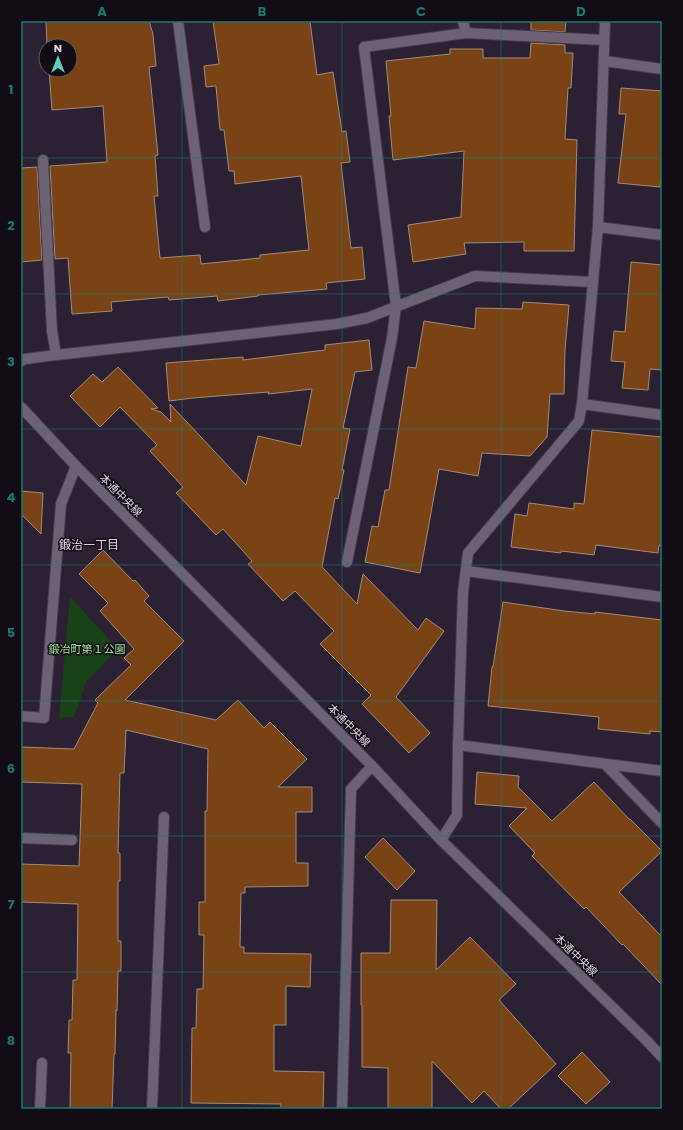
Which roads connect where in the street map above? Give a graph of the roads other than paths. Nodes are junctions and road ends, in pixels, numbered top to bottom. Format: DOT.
graph roads {
  1 [pos="178,21"];
  2 [pos="463,21"];
  3 [pos="605,21"];
  4 [pos="466,33"];
  5 [pos="604,40"];
  6 [pos="604,61"];
  7 [pos="662,69"];
  8 [pos="43,160"];
  9 [pos="205,227"];
  10 [pos="598,227"];
  11 [pos="662,235"];
  12 [pos="593,282"];
  13 [pos="396,306"];
  14 [pos="56,355"];
  15 [pos="21,361"];
  16 [pos="582,404"];
  17 [pos="21,407"];
  18 [pos="662,414"];
  19 [pos="76,466"];
  20 [pos="348,562"];
  21 [pos="466,571"];
  22 [pos="662,597"];
  23 [pos="21,716"];
  24 [pos="458,745"];
  25 [pos="604,764"];
  26 [pos="372,766"];
  27 [pos="662,771"];
  28 [pos="164,817"];
  29 [pos="662,823"];
  30 [pos="21,838"];
  31 [pos="72,840"];
  32 [pos="441,840"];
  33 [pos="662,1057"];
  34 [pos="42,1063"];
  35 [pos="40,1109"];
  36 [pos="152,1109"];
  37 [pos="342,1109"];
  1 -- 9 [label="street"];
  2 -- 4 [label="street"];
  3 -- 5 [label="street"];
  4 -- 5 [label="street"];
  4 -- 13 [label="street"];
  5 -- 6 [label="street"];
  6 -- 7 [label="street"];
  6 -- 10 [label="street"];
  8 -- 14 [label="street"];
  10 -- 11 [label="street"];
  10 -- 12 [label="street"];
  12 -- 13 [label="street"];
  12 -- 16 [label="street"];
  13 -- 14 [label="street"];
  13 -- 20 [label="street"];
  14 -- 15 [label="street"];
  16 -- 18 [label="street"];
  16 -- 21 [label="street"];
  17 -- 19 [label="street, 本通中央線"];
  19 -- 23 [label="street"];
  19 -- 26 [label="street, 本通中央線"];
  21 -- 22 [label="street"];
  21 -- 24 [label="street"];
  24 -- 25 [label="street"];
  24 -- 32 [label="street"];
  25 -- 27 [label="street"];
  25 -- 29 [label="street"];
  26 -- 32 [label="street, 本通中央線"];
  26 -- 37 [label="street"];
  28 -- 36 [label="street"];
  30 -- 31 [label="street"];
  32 -- 33 [label="street, 本通中央線"];
  34 -- 35 [label="street"];
}
